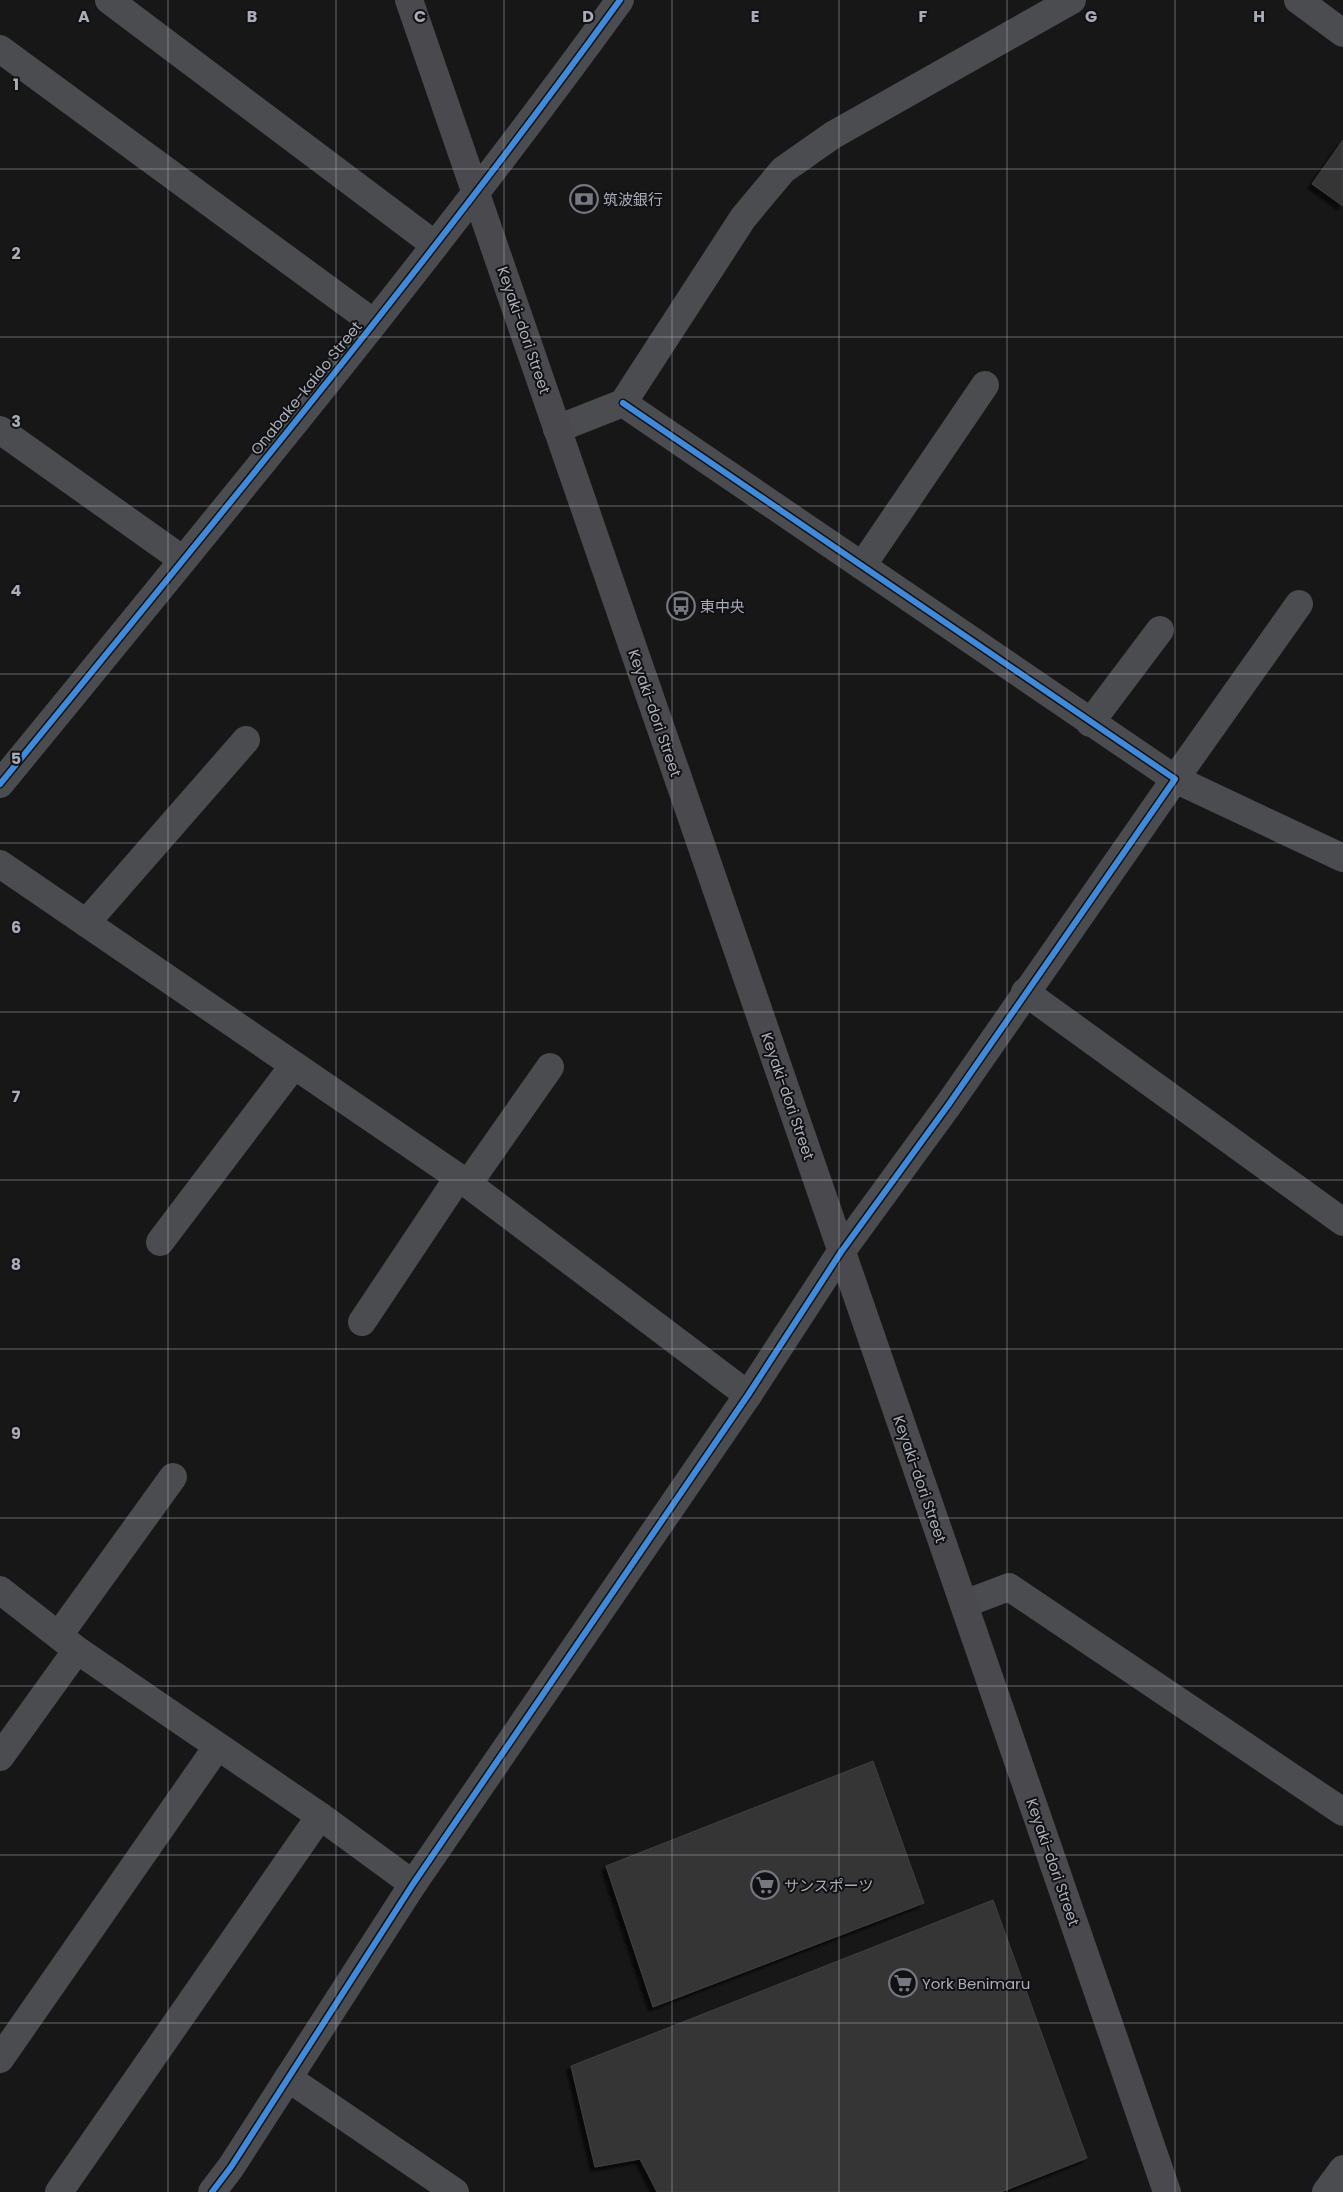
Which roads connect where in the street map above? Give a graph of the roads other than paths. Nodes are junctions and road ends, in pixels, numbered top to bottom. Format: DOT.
graph roads {
  1 [pos="109,0"];
  2 [pos="409,0"];
  3 [pos="620,0"];
  4 [pos="1072,0"];
  5 [pos="1298,0"];
  6 [pos="1343,33"];
  7 [pos="0,49"];
  8 [pos="476,191"];
  9 [pos="435,245"];
  10 [pos="374,323"];
  11 [pos="985,385"];
  12 [pos="623,403"];
  13 [pos="557,429"];
  14 [pos="0,430"];
  15 [pos="183,560"];
  16 [pos="862,566"];
  17 [pos="1299,604"];
  18 [pos="1160,630"];
  19 [pos="1090,723"];
  20 [pos="246,740"];
  21 [pos="1175,779"];
  22 [pos="0,784"];
  23 [pos="1343,858"];
  24 [pos="0,864"];
  25 [pos="86,923"];
  26 [pos="1026,992"];
  27 [pos="294,1065"];
  28 [pos="550,1067"];
  29 [pos="463,1181"];
  30 [pos="1343,1222"];
  31 [pos="160,1242"];
  32 [pos="841,1252"];
  33 [pos="362,1322"];
  34 [pos="748,1395"];
  35 [pos="173,1477"];
  36 [pos="0,1590"];
  37 [pos="964,1604"];
  38 [pos="68,1642"];
  39 [pos="217,1747"];
  40 [pos="0,1757"];
  41 [pos="1343,1812"];
  42 [pos="320,1816"];
  43 [pos="413,1884"];
  44 [pos="0,2059"];
  45 [pos="288,2078"];
  46 [pos="1343,2169"];
  47 [pos="59,2192"];
  48 [pos="212,2192"];
  49 [pos="455,2192"];
  50 [pos="1167,2192"];
  51 [pos="1326,2192"];
  1 -- 9 [label="street"];
  2 -- 8 [label="main road, Keyaki-dori Street"];
  3 -- 8 [label="street, Onabake-kaido Street"];
  4 -- 12 [label="street"];
  5 -- 6 [label="street"];
  7 -- 10 [label="street"];
  8 -- 9 [label="street, Onabake-kaido Street"];
  8 -- 13 [label="main road, Keyaki-dori Street"];
  9 -- 10 [label="street, Onabake-kaido Street"];
  10 -- 15 [label="street, Onabake-kaido Street"];
  11 -- 16 [label="street"];
  12 -- 13 [label="street"];
  12 -- 16 [label="street"];
  13 -- 32 [label="main road, Keyaki-dori Street"];
  14 -- 15 [label="street"];
  15 -- 22 [label="street, Onabake-kaido Street"];
  16 -- 19 [label="street"];
  17 -- 21 [label="street"];
  18 -- 19 [label="street"];
  19 -- 21 [label="street"];
  20 -- 25 [label="street"];
  21 -- 23 [label="street"];
  21 -- 26 [label="street"];
  24 -- 25 [label="street"];
  25 -- 27 [label="street"];
  26 -- 30 [label="street"];
  26 -- 32 [label="street"];
  27 -- 29 [label="street"];
  27 -- 31 [label="street"];
  28 -- 29 [label="street"];
  29 -- 33 [label="street"];
  29 -- 34 [label="street"];
  32 -- 34 [label="street"];
  32 -- 37 [label="main road, Keyaki-dori Street"];
  34 -- 43 [label="street"];
  35 -- 38 [label="street"];
  36 -- 38 [label="street"];
  37 -- 41 [label="street"];
  37 -- 50 [label="main road, Keyaki-dori Street"];
  38 -- 39 [label="street"];
  38 -- 40 [label="street"];
  39 -- 42 [label="street"];
  39 -- 44 [label="street"];
  42 -- 43 [label="street"];
  42 -- 47 [label="street"];
  43 -- 45 [label="street"];
  45 -- 48 [label="street"];
  45 -- 49 [label="street"];
  46 -- 51 [label="street"];
}
